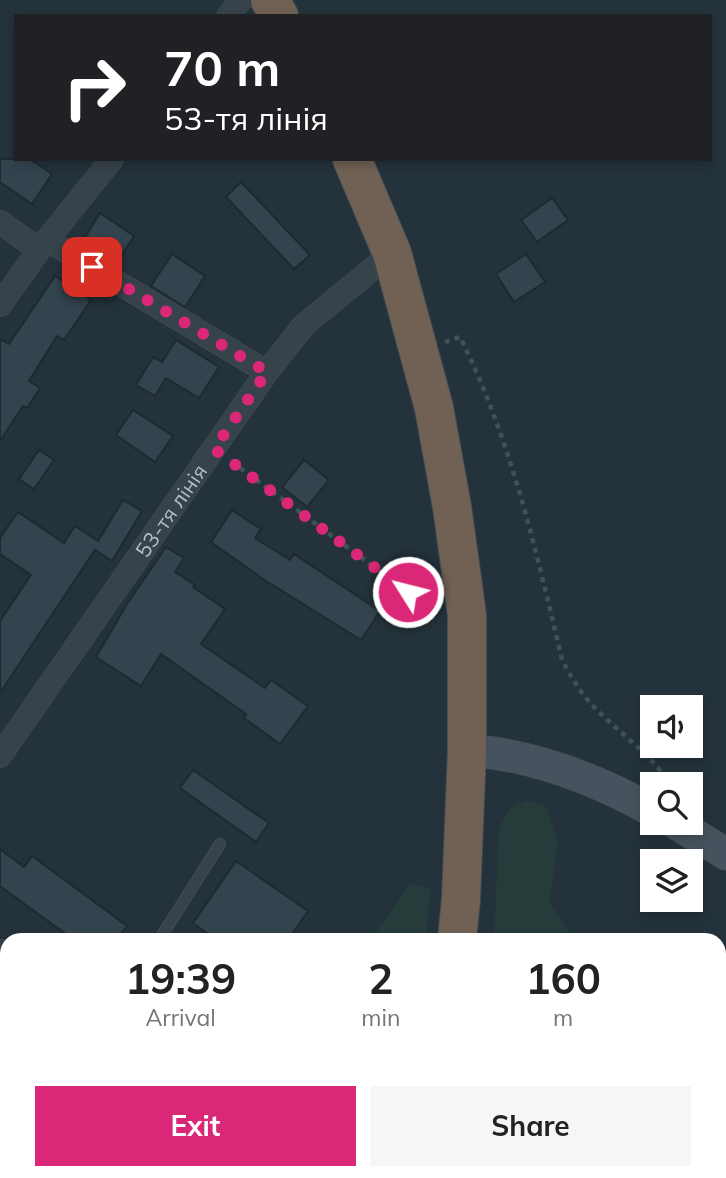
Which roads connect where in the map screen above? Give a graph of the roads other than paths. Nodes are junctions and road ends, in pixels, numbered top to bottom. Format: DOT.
graph roads {
  1 [pos="110,161"];
  2 [pos="353,161"];
  3 [pos="0,222"];
  4 [pos="43,245"];
  5 [pos="392,253"];
  6 [pos="0,305"];
  7 [pos="267,372"];
  8 [pos="467,750"];
  9 [pos="0,756"];
  10 [pos="640,804"];
  11 [pos="695,835"];
  12 [pos="220,844"];
  13 [pos="726,854"];
  14 [pos="163,933"];
  15 [pos="458,933"];
  1 -- 4 [label="street"];
  2 -- 5 [label="highway"];
  3 -- 4 [label="street"];
  4 -- 6 [label="street"];
  4 -- 7 [label="street"];
  5 -- 7 [label="street, 53-тя лінія"];
  5 -- 8 [label="highway"];
  7 -- 9 [label="street, 53-тя лінія"];
  8 -- 10 [label="street"];
  8 -- 15 [label="highway"];
  11 -- 13 [label="street"];
  12 -- 14 [label="lane"];
}
